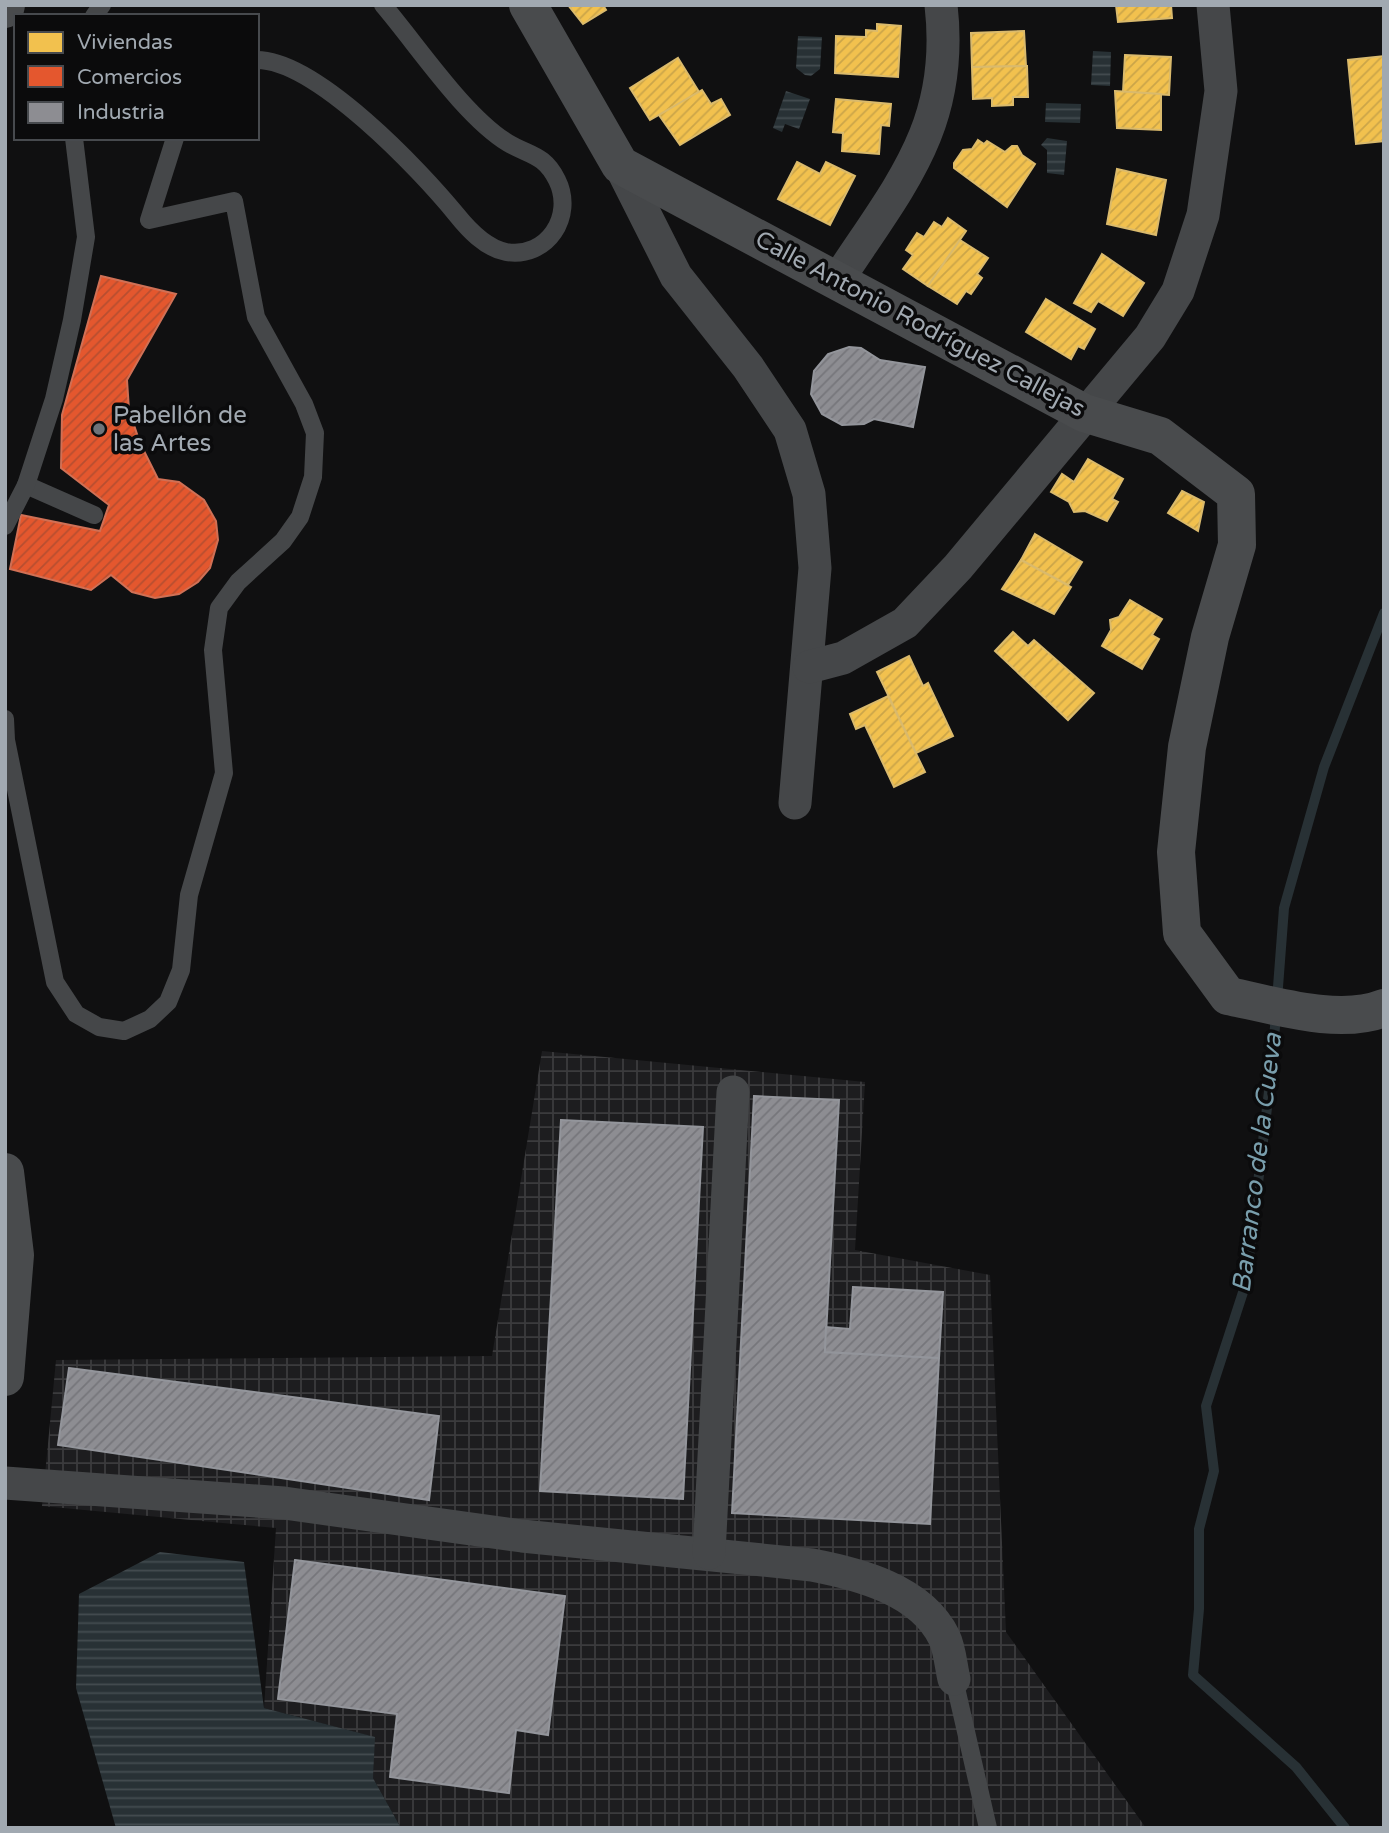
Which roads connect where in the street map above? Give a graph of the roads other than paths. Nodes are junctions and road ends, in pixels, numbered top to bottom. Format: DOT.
graph roads {
  1 [pos="383,5"];
  2 [pos="528,5"];
  3 [pos="941,5"];
  4 [pos="1213,5"];
  5 [pos="259,61"];
  6 [pos="74,140"];
  7 [pos="174,140"];
  8 [pos="620,165"];
  9 [pos="837,281"];
  10 [pos="1084,413"];
  11 [pos="26,485"];
  12 [pos="94,515"];
  13 [pos="5,526"];
  14 [pos="808,667"];
  15 [pos="5,719"];
  16 [pos="795,803"];
  17 [pos="1384,1008"];
  18 [pos="733,1092"];
  19 [pos="5,1172"];
  20 [pos="5,1377"];
  21 [pos="5,1483"];
  22 [pos="709,1553"];
  23 [pos="954,1679"];
  24 [pos="988,1828"];
  1 -- 5 [label="lane"];
  2 -- 8 [label="street"];
  3 -- 9 [label="street"];
  4 -- 10 [label="street"];
  6 -- 11 [label="lane"];
  7 -- 15 [label="lane"];
  8 -- 9 [label="street, Calle Antonio Rodríguez Callejas"];
  8 -- 14 [label="street"];
  9 -- 10 [label="street, Calle Antonio Rodríguez Callejas"];
  10 -- 14 [label="street"];
  10 -- 17 [label="street, Calle Antonio Rodríguez Callejas"];
  11 -- 12 [label="lane"];
  11 -- 13 [label="lane"];
  14 -- 16 [label="street"];
  18 -- 22 [label="street"];
  19 -- 20 [label="street"];
  21 -- 22 [label="street"];
  22 -- 23 [label="street"];
  23 -- 24 [label="lane"];
}
